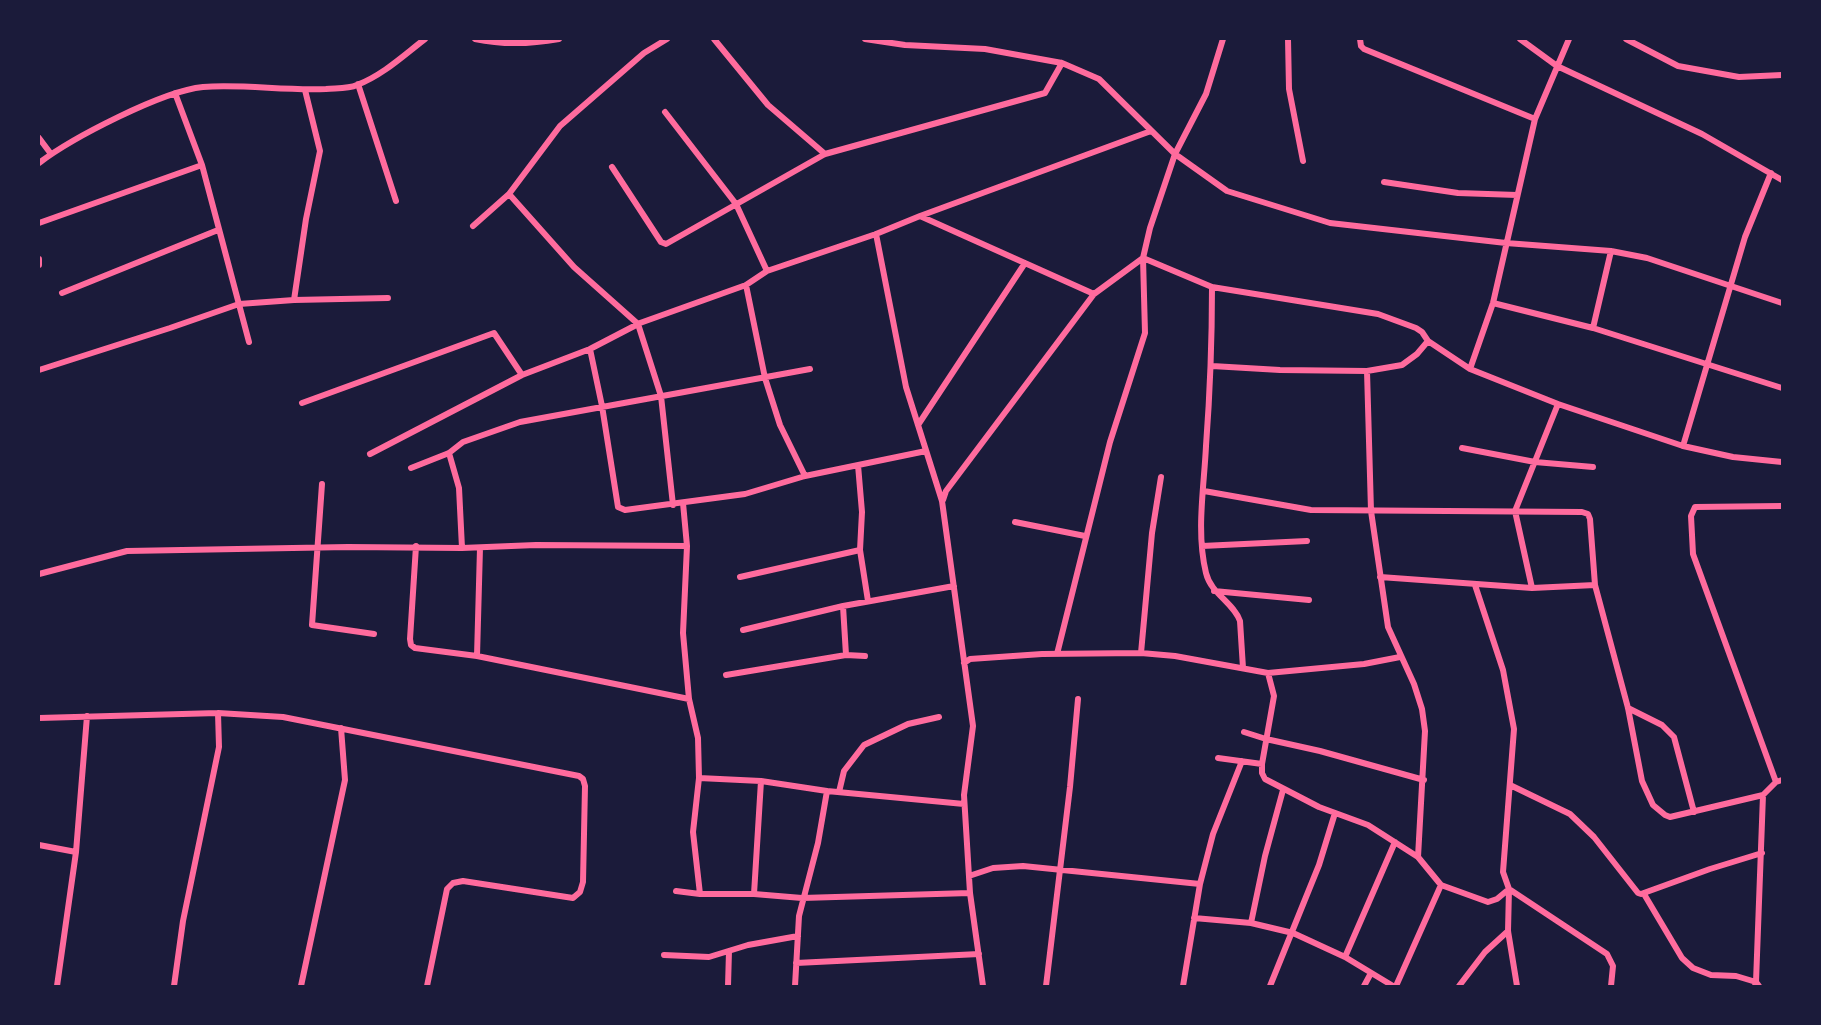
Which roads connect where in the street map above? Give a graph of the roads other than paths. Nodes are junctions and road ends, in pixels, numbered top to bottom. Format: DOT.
graph roads {
  1 [pos="425,39"];
  2 [pos="475,39"];
  3 [pos="559,39"];
  4 [pos="667,39"];
  5 [pos="714,39"];
  6 [pos="865,39"];
  7 [pos="1223,39"];
  8 [pos="1288,39"];
  9 [pos="1360,39"];
  10 [pos="1520,39"];
  11 [pos="1569,39"];
  12 [pos="1626,39"];
  13 [pos="1062,63"];
  14 [pos="1557,66"];
  15 [pos="1782,75"];
  16 [pos="358,84"];
  17 [pos="305,90"];
  18 [pos="175,93"];
  19 [pos="665,112"];
  20 [pos="1535,119"];
  21 [pos="1151,131"];
  22 [pos="39,138"];
  23 [pos="51,154"];
  24 [pos="825,154"];
  25 [pos="1175,154"];
  26 [pos="1304,161"];
  27 [pos="39,163"];
  28 [pos="202,165"];
  29 [pos="612,167"];
  30 [pos="1771,173"];
  31 [pos="1782,180"];
  32 [pos="1384,182"];
  33 [pos="509,194"];
  34 [pos="1517,195"];
  35 [pos="396,201"];
  36 [pos="735,204"];
  37 [pos="920,216"];
  38 [pos="39,223"];
  39 [pos="472,226"];
  40 [pos="218,230"];
  41 [pos="876,234"];
  42 [pos="1506,243"];
  43 [pos="1611,251"];
  44 [pos="1143,258"];
  45 [pos="39,259"];
  46 [pos="1025,263"];
  47 [pos="39,265"];
  48 [pos="767,271"];
  49 [pos="746,285"];
  50 [pos="1729,286"];
  51 [pos="1212,287"];
  52 [pos="62,293"];
  53 [pos="1094,294"];
  54 [pos="388,298"];
  55 [pos="294,300"];
  56 [pos="1493,303"];
  57 [pos="1782,303"];
  58 [pos="239,304"];
  59 [pos="638,324"];
  60 [pos="1593,328"];
  61 [pos="1428,341"];
  62 [pos="249,342"];
  63 [pos="590,349"];
  64 [pos="1707,365"];
  65 [pos="1212,366"];
  66 [pos="810,369"];
  67 [pos="1470,369"];
  68 [pos="39,370"];
  69 [pos="1367,371"];
  70 [pos="522,375"];
  71 [pos="765,378"];
  72 [pos="1782,388"];
  73 [pos="661,396"];
  74 [pos="302,403"];
  75 [pos="1558,404"];
  76 [pos="602,406"];
  77 [pos="918,425"];
  78 [pos="1683,446"];
  79 [pos="1462,448"];
  80 [pos="926,451"];
  81 [pos="449,453"];
  82 [pos="370,454"];
  83 [pos="1535,462"];
  84 [pos="1782,462"];
  85 [pos="858,465"];
  86 [pos="1593,467"];
  87 [pos="411,468"];
  88 [pos="805,476"];
  89 [pos="1161,477"];
  90 [pos="322,484"];
  91 [pos="1204,491"];
  92 [pos="942,501"];
  93 [pos="683,503"];
  94 [pos="672,505"];
  95 [pos="1782,506"];
  96 [pos="1371,511"];
  97 [pos="1515,511"];
  98 [pos="1016,522"];
  99 [pos="1085,536"];
  100 [pos="1307,541"];
  101 [pos="416,546"];
  102 [pos="687,546"];
  103 [pos="1202,546"];
  104 [pos="462,548"];
  105 [pos="480,548"];
  106 [pos="317,549"];
  107 [pos="860,550"];
  108 [pos="39,574"];
  109 [pos="1380,576"];
  110 [pos="740,577"];
  111 [pos="1475,585"];
  112 [pos="1595,585"];
  113 [pos="954,586"];
  114 [pos="1532,588"];
  115 [pos="1215,591"];
  116 [pos="1309,600"];
  117 [pos="868,601"];
  118 [pos="843,606"];
  119 [pos="743,630"];
  120 [pos="374,634"];
  121 [pos="1141,653"];
  122 [pos="1057,654"];
  123 [pos="846,655"];
  124 [pos="477,656"];
  125 [pos="865,656"];
  126 [pos="1401,657"];
  127 [pos="964,663"];
  128 [pos="1243,668"];
  129 [pos="1269,673"];
  130 [pos="726,675"];
  131 [pos="689,699"];
  132 [pos="1078,699"];
  133 [pos="1628,708"];
  134 [pos="218,713"];
  135 [pos="87,716"];
  136 [pos="939,717"];
  137 [pos="39,718"];
  138 [pos="341,728"];
  139 [pos="1244,732"];
  140 [pos="1266,739"];
  141 [pos="1218,758"];
  142 [pos="1242,761"];
  143 [pos="1262,764"];
  144 [pos="699,777"];
  145 [pos="1424,780"];
  146 [pos="761,781"];
  147 [pos="1779,781"];
  148 [pos="1510,785"];
  149 [pos="1283,790"];
  150 [pos="827,791"];
  151 [pos="839,792"];
  152 [pos="1763,795"];
  153 [pos="964,804"];
  154 [pos="1694,812"];
  155 [pos="1335,813"];
  156 [pos="1395,842"];
  157 [pos="39,845"];
  158 [pos="76,852"];
  159 [pos="1762,853"];
  160 [pos="1418,856"];
  161 [pos="1060,870"];
  162 [pos="969,876"];
  163 [pos="1200,884"];
  164 [pos="1441,885"];
  165 [pos="1509,889"];
  166 [pos="676,891"];
  167 [pos="970,893"];
  168 [pos="700,894"];
  169 [pos="754,894"];
  170 [pos="1644,894"];
  171 [pos="802,898"];
  172 [pos="1194,918"];
  173 [pos="1251,923"];
  174 [pos="1508,931"];
  175 [pos="1293,933"];
  176 [pos="798,936"];
  177 [pos="729,951"];
  178 [pos="979,954"];
  179 [pos="664,955"];
  180 [pos="1345,957"];
  181 [pos="796,963"];
  182 [pos="1371,973"];
  183 [pos="1757,984"];
  184 [pos="57,986"];
  185 [pos="174,986"];
  186 [pos="301,986"];
  187 [pos="426,986"];
  188 [pos="728,986"];
  189 [pos="795,986"];
  190 [pos="984,986"];
  191 [pos="1046,986"];
  192 [pos="1183,986"];
  193 [pos="1270,986"];
  194 [pos="1364,986"];
  195 [pos="1395,986"];
  196 [pos="1459,986"];
  197 [pos="1517,986"];
  198 [pos="1611,986"];
  1 -- 16 [label="street"];
  2 -- 3 [label="street"];
  4 -- 33 [label="street"];
  5 -- 24 [label="street"];
  6 -- 13 [label="street"];
  7 -- 25 [label="street"];
  8 -- 26 [label="street"];
  9 -- 20 [label="street"];
  10 -- 14 [label="street"];
  11 -- 14 [label="street"];
  12 -- 15 [label="street"];
  13 -- 21 [label="street"];
  13 -- 24 [label="street"];
  14 -- 20 [label="street"];
  14 -- 30 [label="street"];
  16 -- 17 [label="street"];
  16 -- 35 [label="street"];
  17 -- 18 [label="street"];
  17 -- 55 [label="street"];
  18 -- 23 [label="street"];
  18 -- 28 [label="street"];
  19 -- 36 [label="street"];
  20 -- 34 [label="street"];
  21 -- 25 [label="street"];
  21 -- 37 [label="street"];
  22 -- 23 [label="street"];
  23 -- 27 [label="street"];
  24 -- 36 [label="street"];
  25 -- 42 [label="street"];
  25 -- 44 [label="street"];
  28 -- 38 [label="street"];
  28 -- 40 [label="street"];
  29 -- 36 [label="street"];
  30 -- 31 [label="street"];
  30 -- 50 [label="street"];
  32 -- 34 [label="street"];
  33 -- 39 [label="street"];
  33 -- 59 [label="street"];
  34 -- 42 [label="street"];
  36 -- 48 [label="street"];
  37 -- 41 [label="street"];
  37 -- 46 [label="street"];
  40 -- 52 [label="street"];
  40 -- 58 [label="street"];
  41 -- 48 [label="street"];
  41 -- 77 [label="street"];
  42 -- 43 [label="street"];
  42 -- 56 [label="street"];
  43 -- 50 [label="street"];
  43 -- 60 [label="street"];
  44 -- 51 [label="street"];
  44 -- 53 [label="street"];
  44 -- 99 [label="street"];
  45 -- 47 [label="street"];
  46 -- 53 [label="street"];
  46 -- 77 [label="street"];
  48 -- 49 [label="street"];
  49 -- 59 [label="street"];
  49 -- 71 [label="street"];
  50 -- 57 [label="street"];
  50 -- 64 [label="street"];
  51 -- 61 [label="street"];
  51 -- 65 [label="street"];
  53 -- 92 [label="street"];
  54 -- 55 [label="street"];
  55 -- 58 [label="street"];
  56 -- 60 [label="street"];
  56 -- 67 [label="street"];
  58 -- 62 [label="street"];
  58 -- 68 [label="street"];
  59 -- 63 [label="street"];
  59 -- 73 [label="street"];
  60 -- 64 [label="street"];
  61 -- 67 [label="street"];
  61 -- 69 [label="street"];
  63 -- 70 [label="street"];
  63 -- 76 [label="street"];
  64 -- 72 [label="street"];
  64 -- 78 [label="street"];
  65 -- 69 [label="street"];
  65 -- 91 [label="street"];
  66 -- 71 [label="street"];
  67 -- 75 [label="street"];
  69 -- 96 [label="street"];
  70 -- 74 [label="street"];
  70 -- 82 [label="street"];
  71 -- 73 [label="street"];
  71 -- 88 [label="street"];
  73 -- 76 [label="street"];
  73 -- 94 [label="street"];
  75 -- 78 [label="street"];
  75 -- 83 [label="street"];
  76 -- 81 [label="street"];
  76 -- 94 [label="street"];
  77 -- 80 [label="street"];
  78 -- 84 [label="street"];
  79 -- 83 [label="street"];
  80 -- 85 [label="street"];
  80 -- 92 [label="street"];
  81 -- 87 [label="street"];
  81 -- 104 [label="street"];
  83 -- 86 [label="street"];
  83 -- 97 [label="street"];
  85 -- 88 [label="street"];
  85 -- 107 [label="street"];
  88 -- 93 [label="street"];
  89 -- 121 [label="street"];
  90 -- 106 [label="street"];
  91 -- 96 [label="street"];
  91 -- 103 [label="street"];
  92 -- 113 [label="street"];
  93 -- 94 [label="street"];
  93 -- 102 [label="street"];
  95 -- 147 [label="street"];
  96 -- 97 [label="street"];
  96 -- 109 [label="street"];
  97 -- 112 [label="street"];
  97 -- 114 [label="street"];
  98 -- 99 [label="street"];
  99 -- 122 [label="street"];
  100 -- 103 [label="street"];
  101 -- 104 [label="street"];
  101 -- 106 [label="street"];
  101 -- 124 [label="street"];
  102 -- 105 [label="street"];
  102 -- 131 [label="street"];
  103 -- 115 [label="street"];
  104 -- 105 [label="street"];
  105 -- 124 [label="street"];
  106 -- 108 [label="street"];
  106 -- 120 [label="street"];
  107 -- 110 [label="street"];
  107 -- 117 [label="street"];
  109 -- 111 [label="street"];
  109 -- 126 [label="street"];
  111 -- 114 [label="street"];
  111 -- 148 [label="street"];
  112 -- 114 [label="street"];
  112 -- 133 [label="street"];
  113 -- 117 [label="street"];
  113 -- 127 [label="street"];
  115 -- 116 [label="street"];
  115 -- 128 [label="street"];
  117 -- 118 [label="street"];
  118 -- 119 [label="street"];
  118 -- 123 [label="street"];
  121 -- 122 [label="street"];
  121 -- 128 [label="street"];
  122 -- 127 [label="street"];
  123 -- 125 [label="street"];
  123 -- 130 [label="street"];
  124 -- 131 [label="street"];
  126 -- 129 [label="street"];
  126 -- 145 [label="street"];
  127 -- 153 [label="street"];
  128 -- 129 [label="street"];
  129 -- 140 [label="street"];
  131 -- 144 [label="street"];
  132 -- 161 [label="street"];
  133 -- 154 [label="street"];
  133 -- 154 [label="street"];
  134 -- 135 [label="street"];
  134 -- 138 [label="street"];
  134 -- 185 [label="street"];
  135 -- 137 [label="street"];
  135 -- 158 [label="street"];
  136 -- 151 [label="street"];
  138 -- 186 [label="street"];
  138 -- 187 [label="street"];
  139 -- 140 [label="street"];
  140 -- 143 [label="street"];
  140 -- 145 [label="street"];
  141 -- 142 [label="street"];
  142 -- 143 [label="street"];
  142 -- 163 [label="street"];
  143 -- 149 [label="street"];
  144 -- 146 [label="street"];
  144 -- 168 [label="street"];
  145 -- 160 [label="street"];
  146 -- 150 [label="street"];
  146 -- 169 [label="street"];
  147 -- 152 [label="street"];
  148 -- 165 [label="street"];
  148 -- 170 [label="street"];
  149 -- 155 [label="street"];
  149 -- 173 [label="street"];
  150 -- 151 [label="street"];
  150 -- 171 [label="street"];
  151 -- 153 [label="street"];
  152 -- 154 [label="street"];
  152 -- 159 [label="street"];
  153 -- 162 [label="street"];
  155 -- 156 [label="street"];
  155 -- 175 [label="street"];
  156 -- 160 [label="street"];
  156 -- 180 [label="street"];
  157 -- 158 [label="street"];
  158 -- 184 [label="street"];
  159 -- 170 [label="street"];
  159 -- 183 [label="street"];
  160 -- 164 [label="street"];
  161 -- 162 [label="street"];
  161 -- 163 [label="street"];
  161 -- 191 [label="street"];
  162 -- 167 [label="street"];
  163 -- 172 [label="street"];
  164 -- 165 [label="street"];
  164 -- 195 [label="street"];
  165 -- 174 [label="street"];
  165 -- 198 [label="street"];
  166 -- 168 [label="street"];
  167 -- 171 [label="street"];
  167 -- 178 [label="street"];
  168 -- 169 [label="street"];
  169 -- 171 [label="street"];
  170 -- 183 [label="street"];
  171 -- 176 [label="street"];
  172 -- 173 [label="street"];
  172 -- 192 [label="street"];
  173 -- 175 [label="street"];
  174 -- 196 [label="street"];
  174 -- 197 [label="street"];
  175 -- 180 [label="street"];
  175 -- 193 [label="street"];
  176 -- 177 [label="street"];
  176 -- 181 [label="street"];
  177 -- 179 [label="street"];
  177 -- 188 [label="street"];
  178 -- 181 [label="street"];
  178 -- 190 [label="street"];
  180 -- 182 [label="street"];
  181 -- 189 [label="street"];
  182 -- 194 [label="street"];
  182 -- 195 [label="street"];
}
